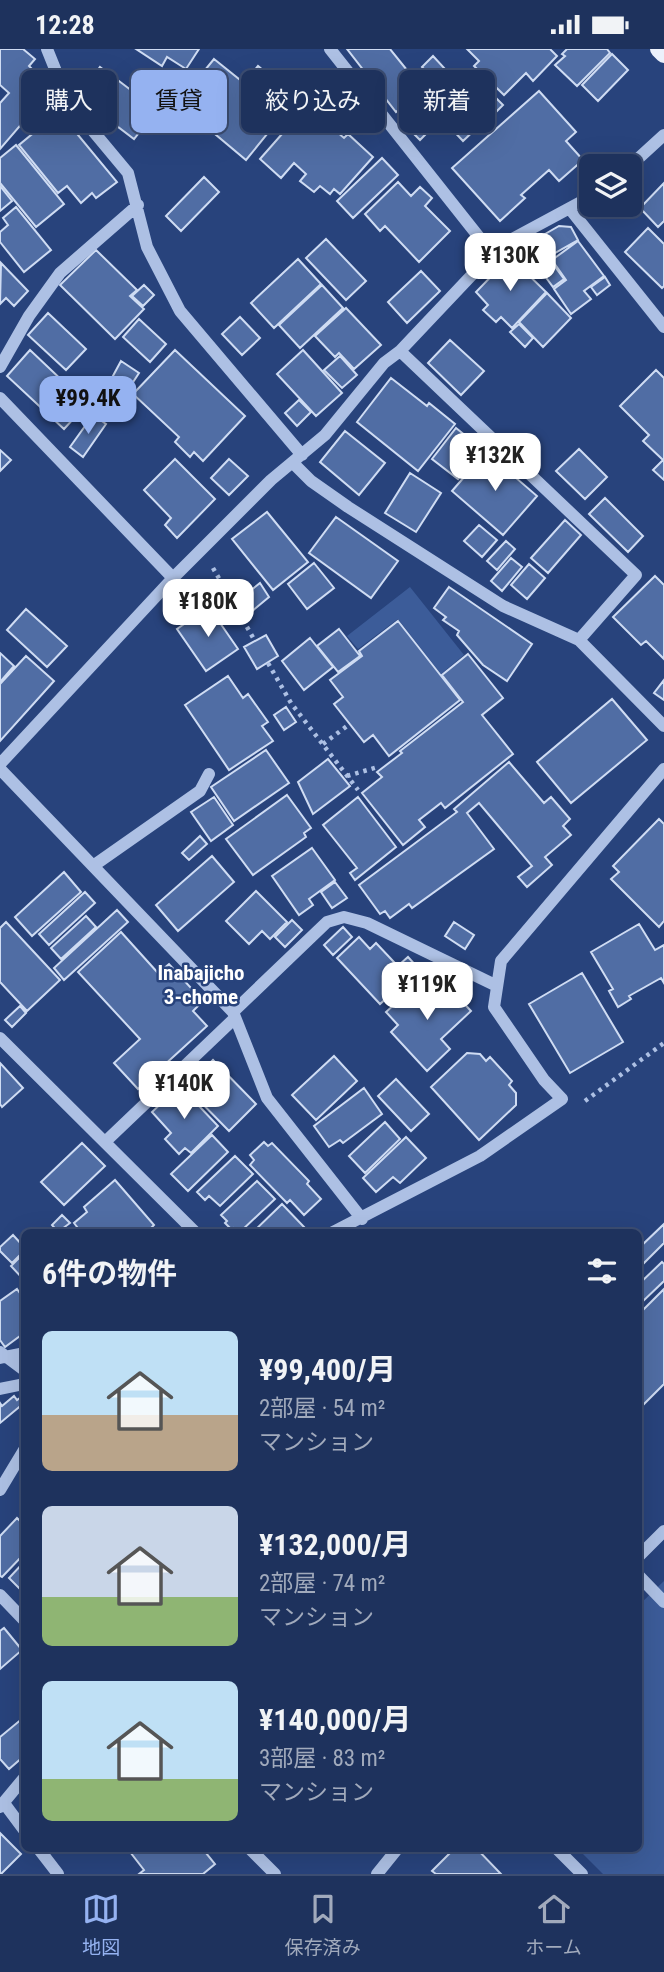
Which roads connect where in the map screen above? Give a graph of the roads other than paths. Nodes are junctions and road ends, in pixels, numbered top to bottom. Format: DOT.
graph roads {
  1 [pos="47,49"];
  2 [pos="330,49"];
  3 [pos="659,49"];
  4 [pos="664,54"];
  5 [pos="664,135"];
  6 [pos="642,155"];
  7 [pos="579,204"];
  8 [pos="138,205"];
  9 [pos="570,209"];
  10 [pos="490,251"];
  11 [pos="664,327"];
  12 [pos="400,351"];
  13 [pos="0,367"];
  14 [pos="0,398"];
  15 [pos="298,459"];
  16 [pos="173,578"];
  17 [pos="579,639"];
  18 [pos="664,726"];
  19 [pos="0,767"];
  20 [pos="664,769"];
  21 [pos="209,774"];
  22 [pos="93,866"];
  23 [pos="497,986"];
  24 [pos="234,1015"];
  25 [pos="0,1038"];
  26 [pos="105,1142"];
  27 [pos="362,1219"];
  28 [pos="192,1229"];
  29 [pos="340,1229"];
  30 [pos="21,1353"];
  31 [pos="2,1356"];
  32 [pos="21,1368"];
  33 [pos="21,1385"];
  34 [pos="0,1389"];
  35 [pos="21,1455"];
  36 [pos="0,1490"];
  37 [pos="664,1531"];
  38 [pos="642,1553"];
  39 [pos="642,1579"];
  40 [pos="0,1595"];
  41 [pos="664,1602"];
  42 [pos="21,1617"];
  43 [pos="21,1782"];
  44 [pos="2,1805"];
  45 [pos="21,1827"];
  46 [pos="41,1852"];
  47 [pos="253,1852"];
  48 [pos="395,1852"];
  49 [pos="560,1852"];
  50 [pos="58,1874"];
  51 [pos="275,1874"];
  52 [pos="376,1874"];
  53 [pos="582,1874"];
  1 -- 8 [label="street"];
  2 -- 10 [label="street"];
  3 -- 4 [label="main road"];
  5 -- 6 [label="street"];
  7 -- 9 [label="street"];
  8 -- 13 [label="street"];
  8 -- 15 [label="street"];
  9 -- 10 [label="street"];
  9 -- 11 [label="street"];
  10 -- 12 [label="street"];
  12 -- 15 [label="street"];
  12 -- 17 [label="street"];
  14 -- 16 [label="street"];
  15 -- 16 [label="street"];
  15 -- 17 [label="street"];
  16 -- 19 [label="street"];
  17 -- 18 [label="street"];
  19 -- 22 [label="street"];
  20 -- 23 [label="street"];
  21 -- 22 [label="street"];
  22 -- 24 [label="street"];
  23 -- 24 [label="street"];
  23 -- 27 [label="street"];
  24 -- 26 [label="street"];
  24 -- 27 [label="street"];
  25 -- 26 [label="street"];
  26 -- 28 [label="street"];
  27 -- 29 [label="street"];
  30 -- 31 [label="street"];
  31 -- 32 [label="street"];
  33 -- 34 [label="street"];
  35 -- 36 [label="street"];
  37 -- 38 [label="street"];
  39 -- 41 [label="street"];
  40 -- 42 [label="street"];
  43 -- 44 [label="street"];
  44 -- 45 [label="street"];
  46 -- 50 [label="street"];
  47 -- 51 [label="street"];
  48 -- 52 [label="street"];
  49 -- 53 [label="street"];
}
